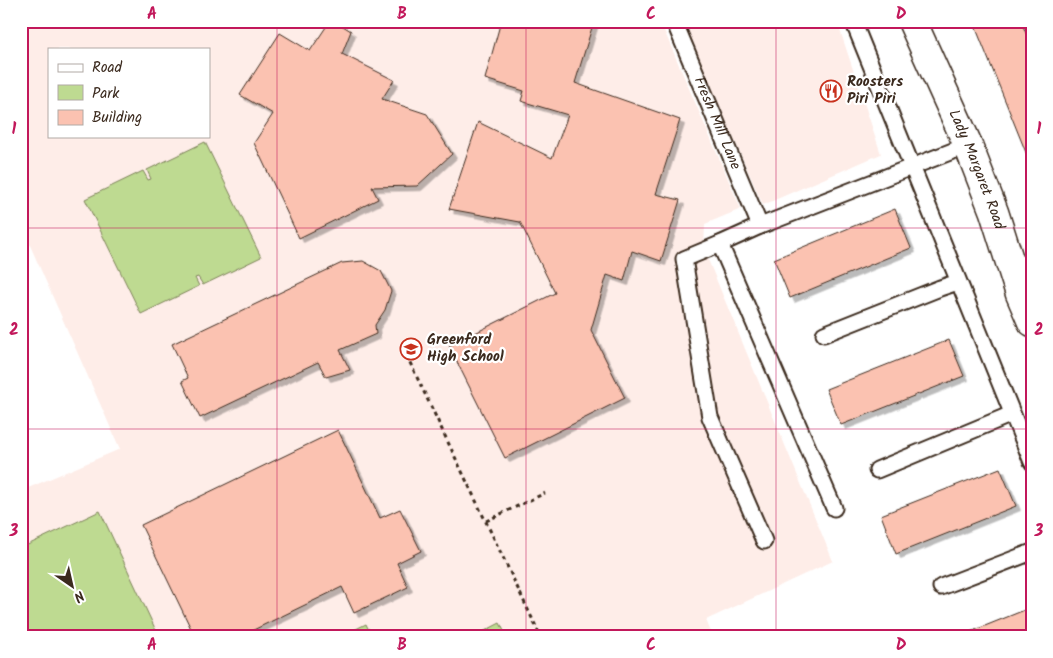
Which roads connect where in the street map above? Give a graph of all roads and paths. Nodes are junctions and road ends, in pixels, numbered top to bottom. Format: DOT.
graph roads {
  1 [pos="674,21"];
  2 [pos="853,21"];
  3 [pos="912,21"];
  4 [pos="968,145"];
  5 [pos="912,167"];
  6 [pos="760,226"];
  7 [pos="720,244"];
  8 [pos="958,282"];
  9 [pos="1032,322"];
  10 [pos="824,334"];
  11 [pos="403,348"];
  12 [pos="1012,414"];
  13 [pos="1032,462"];
  14 [pos="877,470"];
  15 [pos="545,493"];
  16 [pos="834,508"];
  17 [pos="486,521"];
  18 [pos="764,541"];
  19 [pos="1032,552"];
  20 [pos="942,587"];
  21 [pos="541,637"];
  1 -- 6 [label="lane, Fresh Mill Lane"];
  2 -- 5 [label="lane"];
  3 -- 4 [label="street, Lady Margaret Road"];
  4 -- 5 [label="lane"];
  4 -- 9 [label="street, Lady Margaret Road"];
  5 -- 6 [label="lane"];
  5 -- 8 [label="lane"];
  6 -- 7 [label="lane"];
  7 -- 16 [label="lane"];
  7 -- 18 [label="lane"];
  8 -- 10 [label="lane"];
  8 -- 12 [label="lane"];
  11 -- 17 [label="path"];
  12 -- 13 [label="lane"];
  12 -- 14 [label="lane"];
  15 -- 17 [label="path"];
  17 -- 21 [label="path"];
  19 -- 20 [label="lane"];
}
